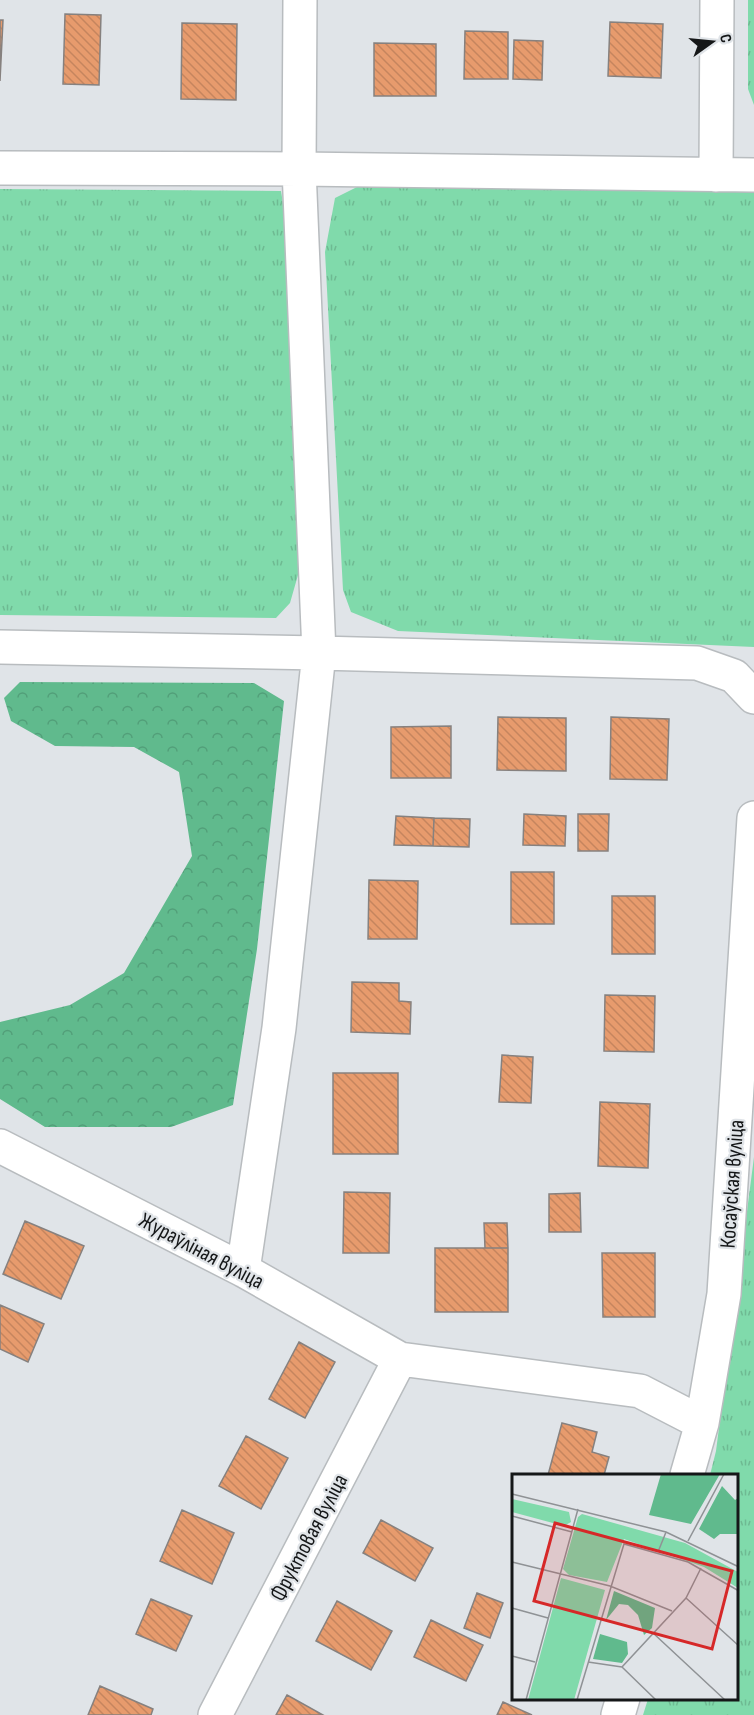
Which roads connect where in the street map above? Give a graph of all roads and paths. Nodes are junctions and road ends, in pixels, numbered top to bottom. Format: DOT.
graph roads {
  1 [pos="300,0"];
  2 [pos="717,0"];
  3 [pos="0,168"];
  4 [pos="299,169"];
  5 [pos="716,175"];
  6 [pos="754,175"];
  7 [pos="0,647"];
  8 [pos="319,653"];
  9 [pos="754,697"];
  10 [pos="754,818"];
  11 [pos="748,1005"];
  12 [pos="0,1147"];
  13 [pos="243,1270"];
  14 [pos="400,1359"];
  15 [pos="702,1423"];
  16 [pos="687,1474"];
  17 [pos="622,1700"];
  18 [pos="215,1715"];
  19 [pos="618,1715"];
  1 -- 4 [label="street"];
  2 -- 5 [label="street"];
  3 -- 4 [label="street"];
  4 -- 5 [label="street"];
  4 -- 8 [label="street"];
  5 -- 6 [label="street"];
  7 -- 8 [label="street"];
  8 -- 9 [label="street"];
  8 -- 13 [label="street"];
  10 -- 11 [label="street, Косаўская вуліца"];
  11 -- 15 [label="street, Косаўская вуліца"];
  12 -- 13 [label="street, Жураўліная вуліца"];
  13 -- 14 [label="street, Жураўліная вуліца"];
  14 -- 15 [label="street"];
  14 -- 18 [label="street, Фруктовая вуліца"];
  15 -- 16 [label="street, Косаўская вуліца"];
  17 -- 19 [label="street"];
}
